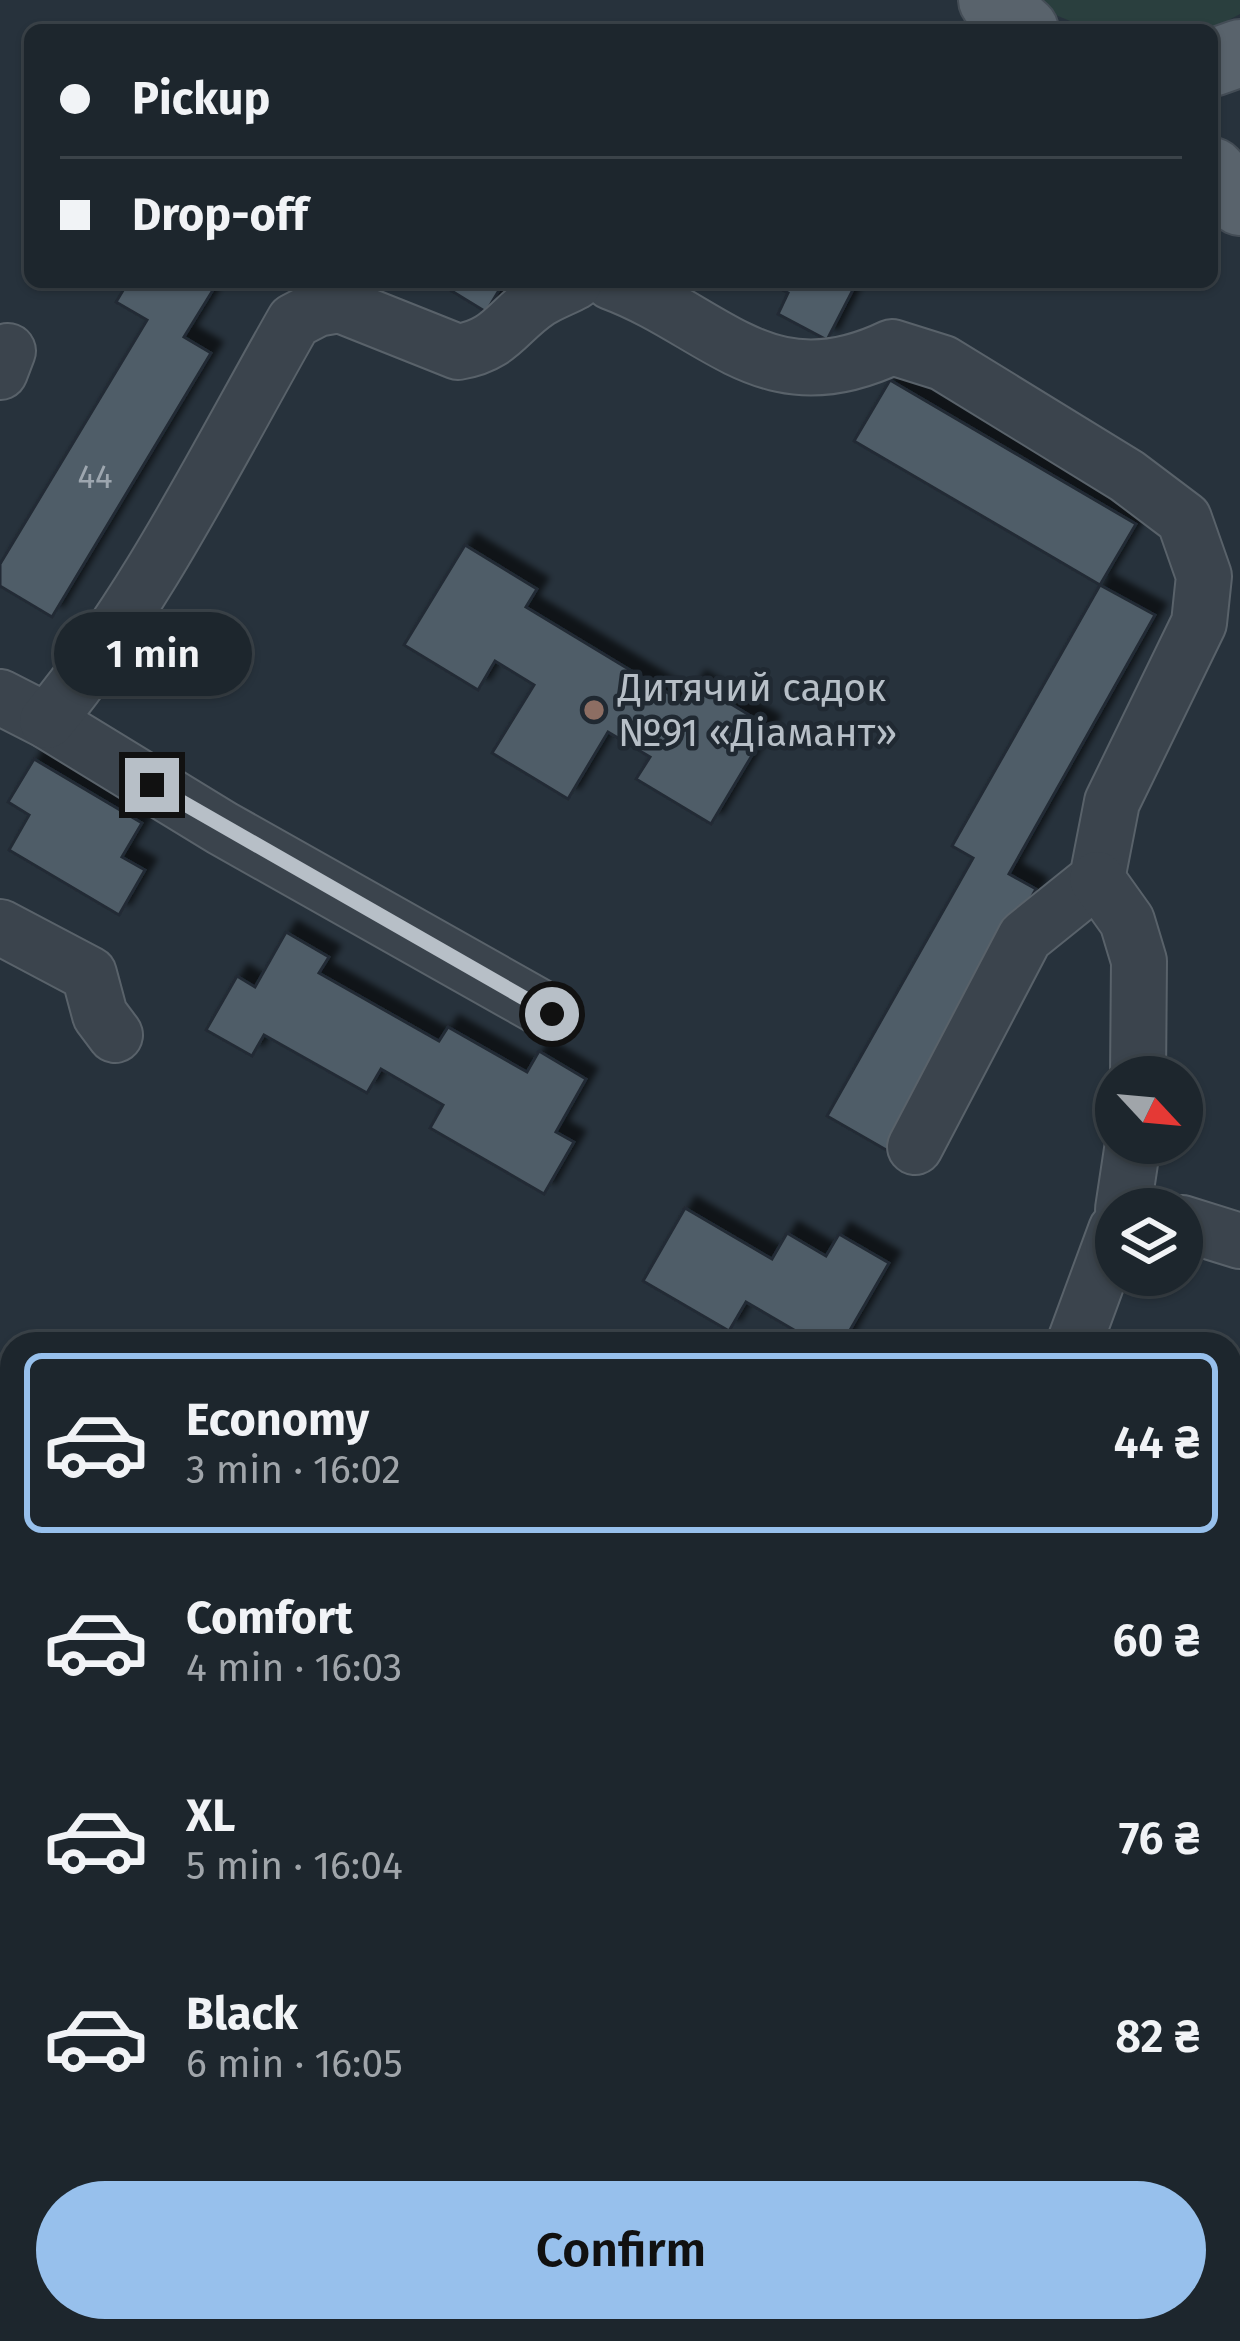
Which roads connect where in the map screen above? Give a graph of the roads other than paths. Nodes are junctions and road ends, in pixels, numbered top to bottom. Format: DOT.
graph roads {
  1 [pos="992,0"];
  2 [pos="1018,24"];
  3 [pos="1218,178"];
  4 [pos="1240,202"];
  5 [pos="563,288"];
  6 [pos="628,288"];
  7 [pos="0,353"];
  8 [pos="0,372"];
  9 [pos="24,709"];
  10 [pos="1097,879"];
  11 [pos="0,927"];
  12 [pos="552,1014"];
  13 [pos="115,1035"];
  14 [pos="1138,1056"];
  15 [pos="915,1148"];
  16 [pos="1203,1229"];
  17 [pos="1240,1240"];
  18 [pos="1095,1291"];
  19 [pos="1079,1332"];
  1 -- 2 [label="main road"];
  3 -- 4 [label="main road"];
  5 -- 9 [label="lane"];
  6 -- 10 [label="lane"];
  7 -- 8 [label="lane"];
  9 -- 12 [label="lane"];
  10 -- 14 [label="lane"];
  10 -- 15 [label="lane"];
  11 -- 13 [label="lane"];
  16 -- 17 [label="lane"];
  18 -- 19 [label="lane"];
}
